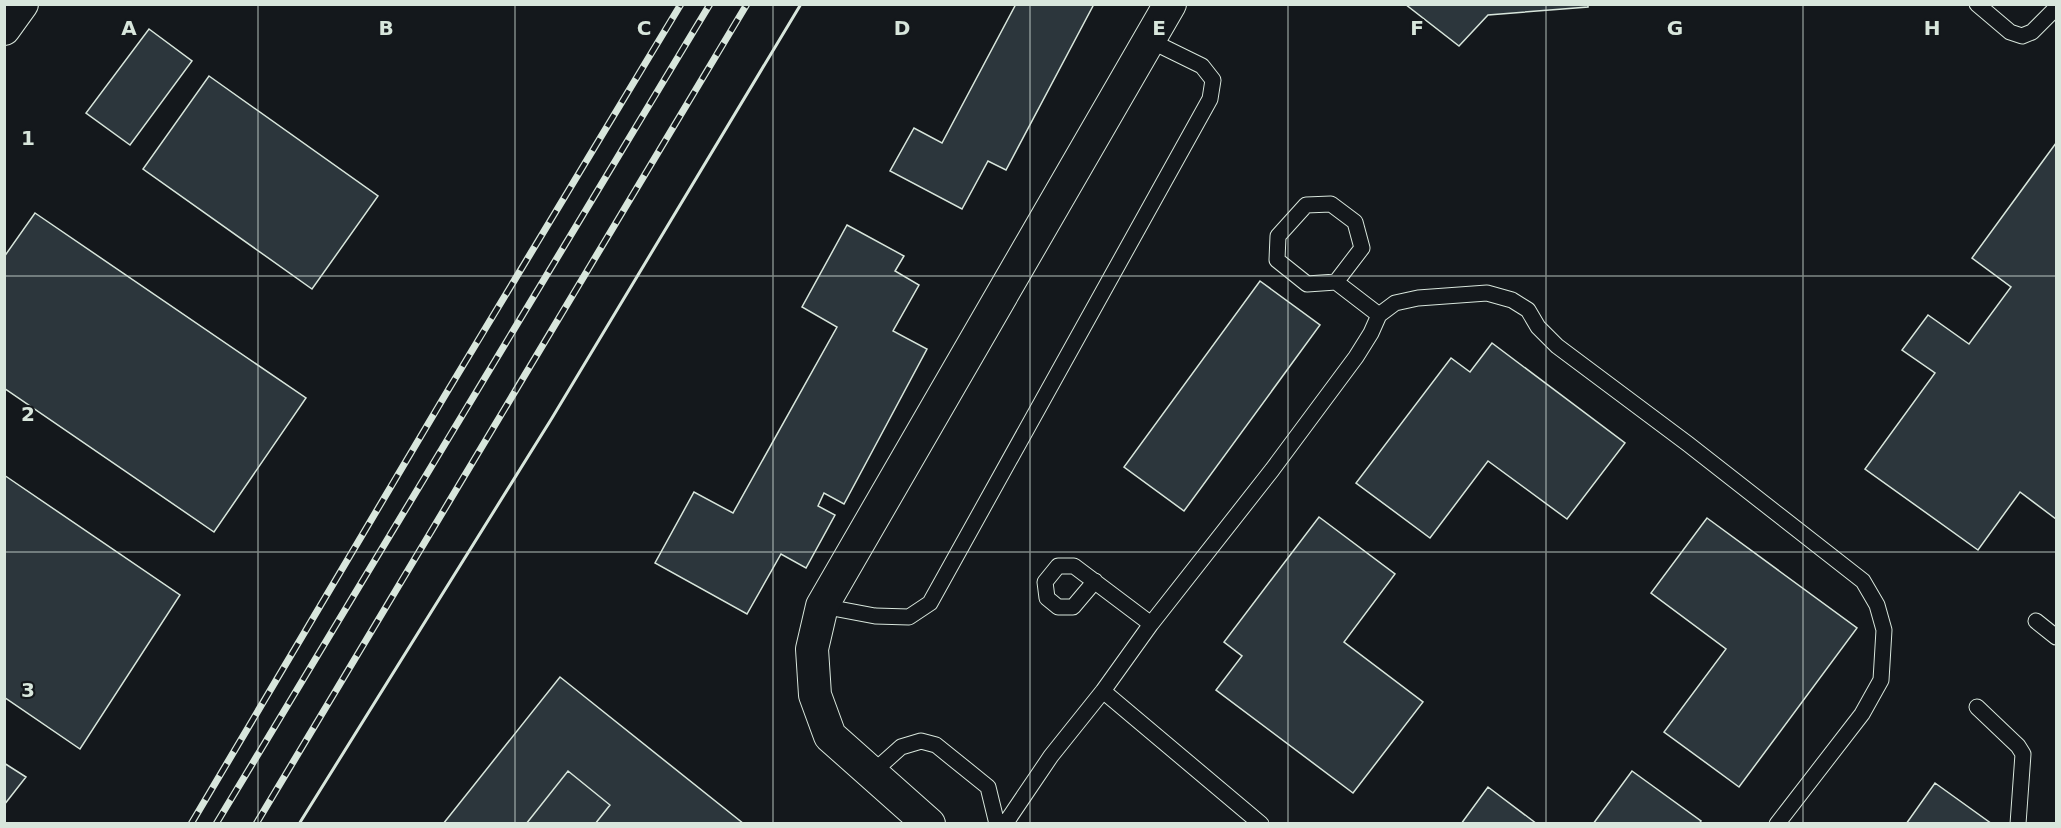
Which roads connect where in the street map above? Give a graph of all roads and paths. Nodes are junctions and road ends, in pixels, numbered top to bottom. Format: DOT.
graph roads {
  1 [pos="22,4"];
  2 [pos="1170,4"];
  3 [pos="1977,4"];
  4 [pos="2056,8"];
  5 [pos="4,29"];
  6 [pos="1149,40"];
  7 [pos="1336,282"];
  8 [pos="1379,315"];
  9 [pos="1095,581"];
  10 [pos="822,606"];
  11 [pos="2036,621"];
  12 [pos="1151,624"];
  13 [pos="2056,637"];
  14 [pos="1103,691"];
  15 [pos="1977,707"];
  16 [pos="872,773"];
  17 [pos="929,824"];
  18 [pos="997,824"];
  19 [pos="1005,824"];
  20 [pos="1261,824"];
  21 [pos="1777,824"];
  22 [pos="2018,824"];
  1 -- 5 [label="street"];
  2 -- 6 [label="street"];
  3 -- 4 [label="lane"];
  6 -- 10 [label="street"];
  6 -- 10 [label="lane"];
  7 -- 7 [label="lane"];
  7 -- 8 [label="lane"];
  8 -- 12 [label="lane"];
  8 -- 21 [label="lane"];
  9 -- 12 [label="lane"];
  10 -- 16 [label="street"];
  11 -- 13 [label="lane"];
  12 -- 14 [label="lane"];
  14 -- 19 [label="lane"];
  14 -- 20 [label="lane"];
  15 -- 22 [label="lane"];
  16 -- 17 [label="street"];
  16 -- 18 [label="lane"];
}
